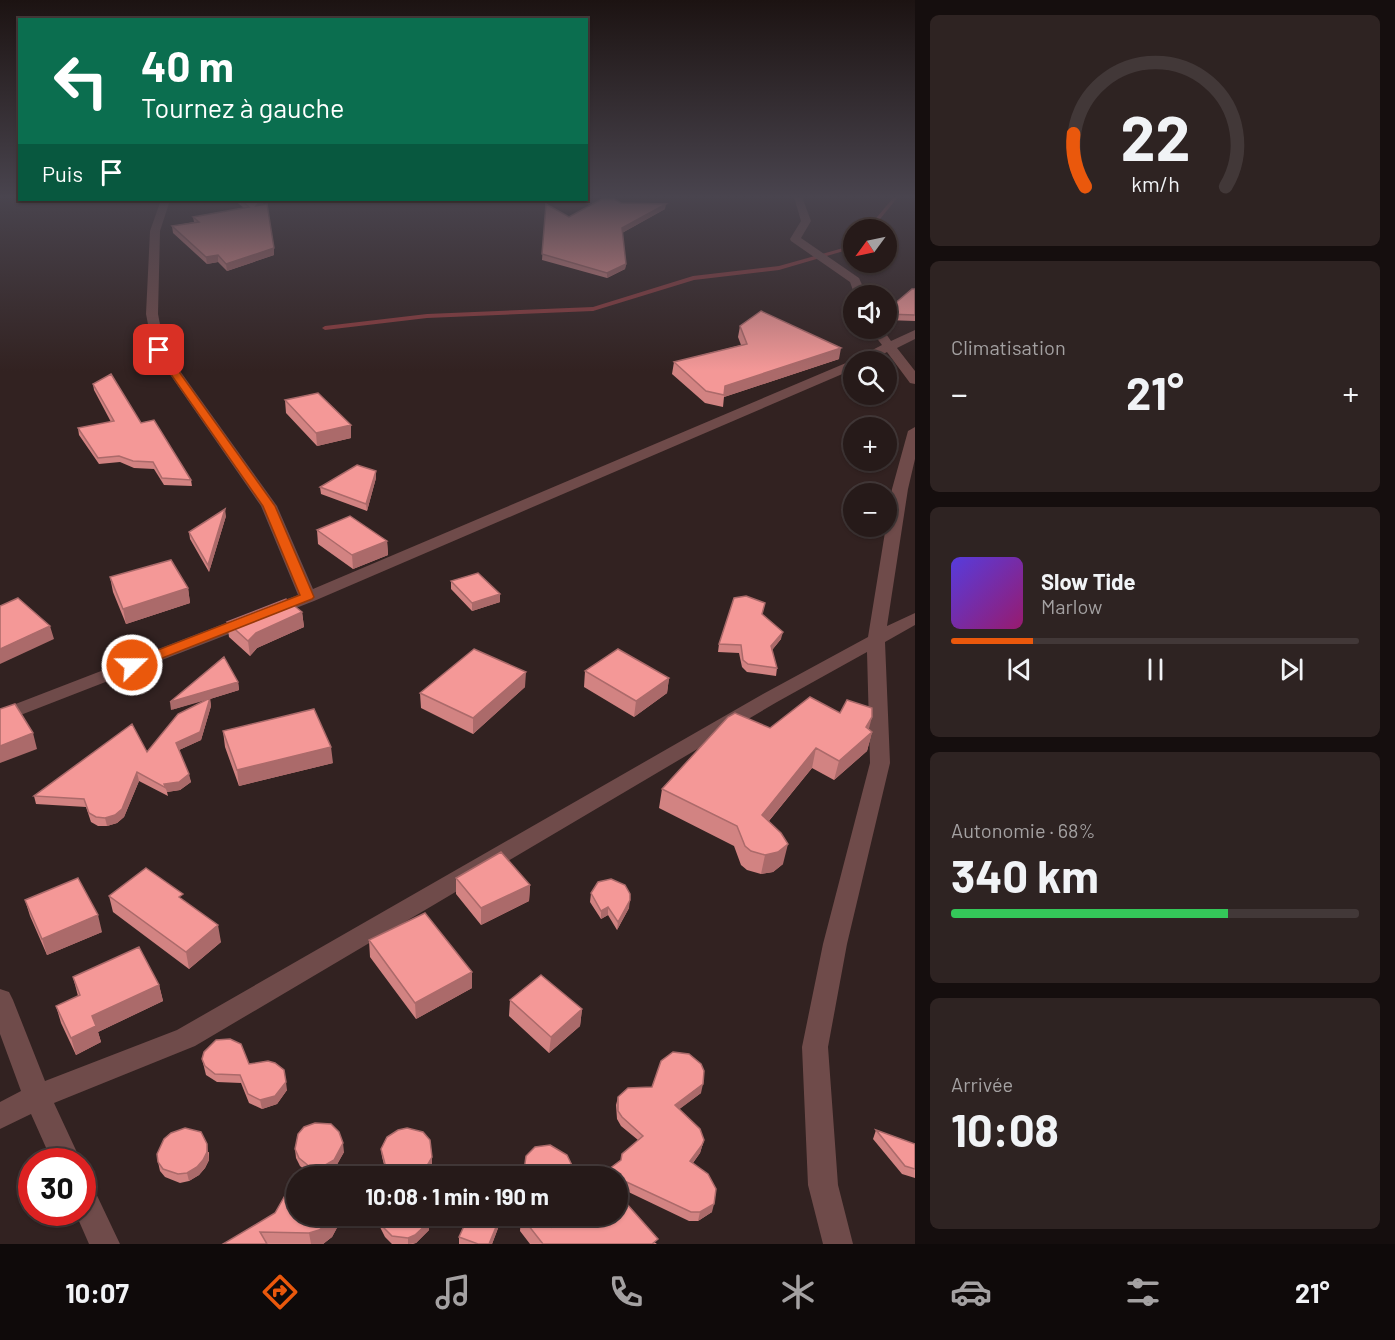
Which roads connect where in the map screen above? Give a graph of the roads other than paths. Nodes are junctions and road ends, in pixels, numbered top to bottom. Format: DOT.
graph roads {
  1 [pos="154,255"];
  2 [pos="818,255"];
  3 [pos="857,285"];
  4 [pos="915,334"];
  5 [pos="883,339"];
  6 [pos="889,348"];
  7 [pos="882,351"];
  8 [pos="843,369"];
  9 [pos="915,380"];
  10 [pos="913,445"];
  11 [pos="308,597"];
  12 [pos="915,618"];
  13 [pos="876,641"];
  14 [pos="0,717"];
  15 [pos="0,1000"];
  16 [pos="37,1097"];
  17 [pos="0,1116"];
  18 [pos="61,1148"];
  19 [pos="96,1225"];
  20 [pos="105,1244"];
  21 [pos="838,1244"];
  1 -- 11 [label="street"];
  2 -- 3 [label="street"];
  4 -- 6 [label="street"];
  5 -- 6 [label="street"];
  6 -- 7 [label="street"];
  6 -- 9 [label="street"];
  8 -- 11 [label="street"];
  10 -- 13 [label="street"];
  11 -- 14 [label="street"];
  12 -- 13 [label="street"];
  13 -- 16 [label="street"];
  13 -- 21 [label="street"];
  15 -- 16 [label="street"];
  16 -- 17 [label="street"];
  16 -- 18 [label="street"];
  19 -- 20 [label="street"];
}
